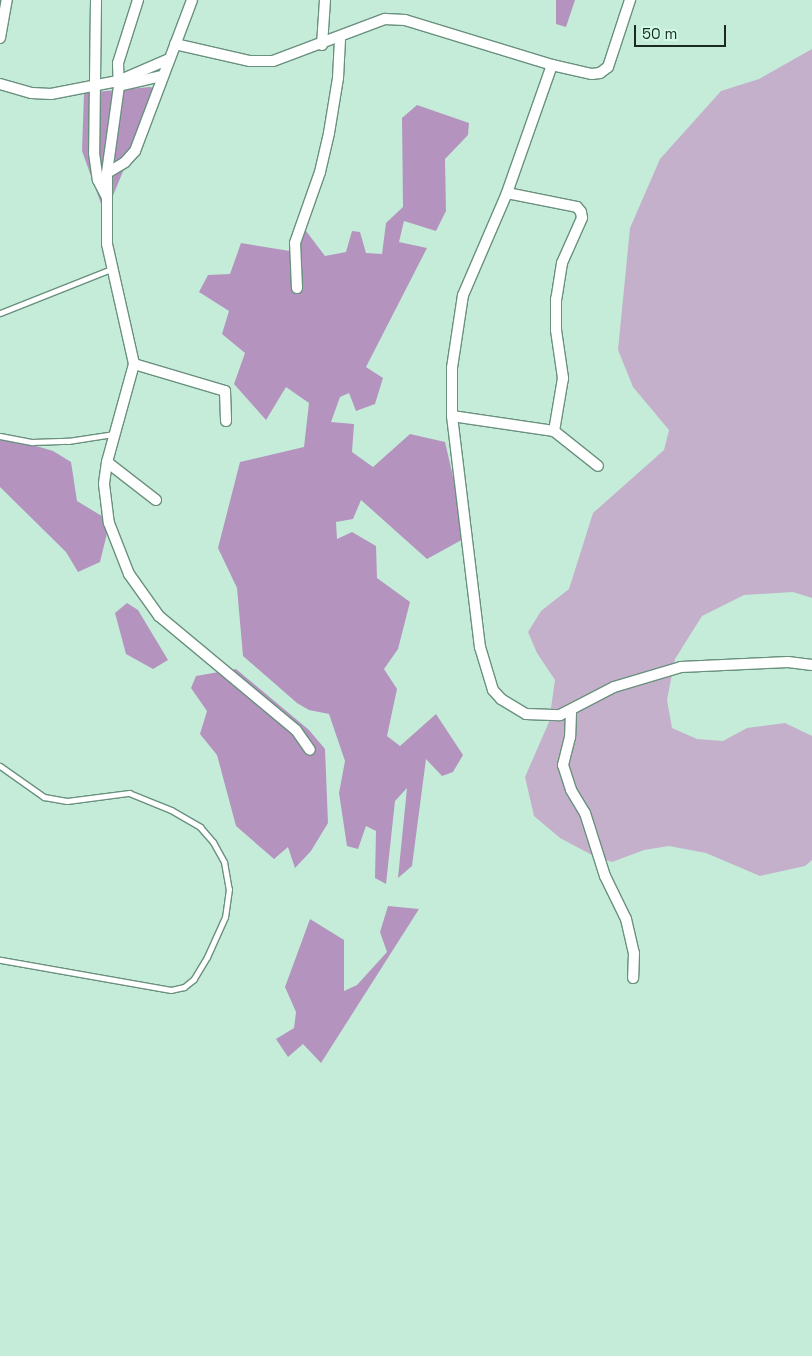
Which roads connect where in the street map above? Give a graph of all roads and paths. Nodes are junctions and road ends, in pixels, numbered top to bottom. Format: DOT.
graph roads {
  1 [pos="7,0"];
  2 [pos="96,0"];
  3 [pos="138,0"];
  4 [pos="192,0"];
  5 [pos="325,0"];
  6 [pos="630,0"];
  7 [pos="0,38"];
  8 [pos="340,39"];
  9 [pos="175,44"];
  10 [pos="322,45"];
  11 [pos="169,59"];
  12 [pos="552,65"];
  13 [pos="162,76"];
  14 [pos="0,84"];
  15 [pos="95,84"];
  16 [pos="118,84"];
  17 [pos="108,173"];
  18 [pos="506,193"];
  19 [pos="107,197"];
  20 [pos="111,269"];
  21 [pos="297,288"];
  22 [pos="0,313"];
  23 [pos="134,364"];
  24 [pos="452,416"];
  25 [pos="226,421"];
  26 [pos="554,431"];
  27 [pos="117,433"];
  28 [pos="0,436"];
  29 [pos="108,462"];
  30 [pos="598,466"];
  31 [pos="156,500"];
  32 [pos="812,665"];
  33 [pos="571,712"];
  34 [pos="310,750"];
  35 [pos="0,766"];
  36 [pos="0,960"];
  37 [pos="632,978"];
  1 -- 7 [label="street"];
  2 -- 15 [label="street"];
  3 -- 16 [label="street"];
  4 -- 9 [label="street"];
  5 -- 10 [label="street"];
  6 -- 12 [label="street"];
  8 -- 10 [label="street"];
  8 -- 12 [label="street"];
  8 -- 21 [label="street"];
  9 -- 10 [label="street"];
  9 -- 11 [label="street"];
  11 -- 13 [label="street"];
  11 -- 16 [label="street"];
  12 -- 18 [label="street"];
  13 -- 16 [label="street"];
  13 -- 17 [label="street"];
  14 -- 15 [label="street"];
  15 -- 16 [label="street"];
  15 -- 19 [label="street"];
  16 -- 17 [label="street"];
  17 -- 19 [label="street"];
  18 -- 24 [label="street"];
  18 -- 26 [label="street"];
  19 -- 20 [label="street"];
  20 -- 22 [label="lane"];
  20 -- 23 [label="street"];
  23 -- 25 [label="street"];
  23 -- 27 [label="street"];
  24 -- 26 [label="street"];
  24 -- 33 [label="street"];
  26 -- 30 [label="street"];
  27 -- 28 [label="lane"];
  27 -- 29 [label="street"];
  29 -- 31 [label="street"];
  29 -- 34 [label="street"];
  32 -- 33 [label="street"];
  33 -- 37 [label="street"];
  35 -- 36 [label="lane"];
}
